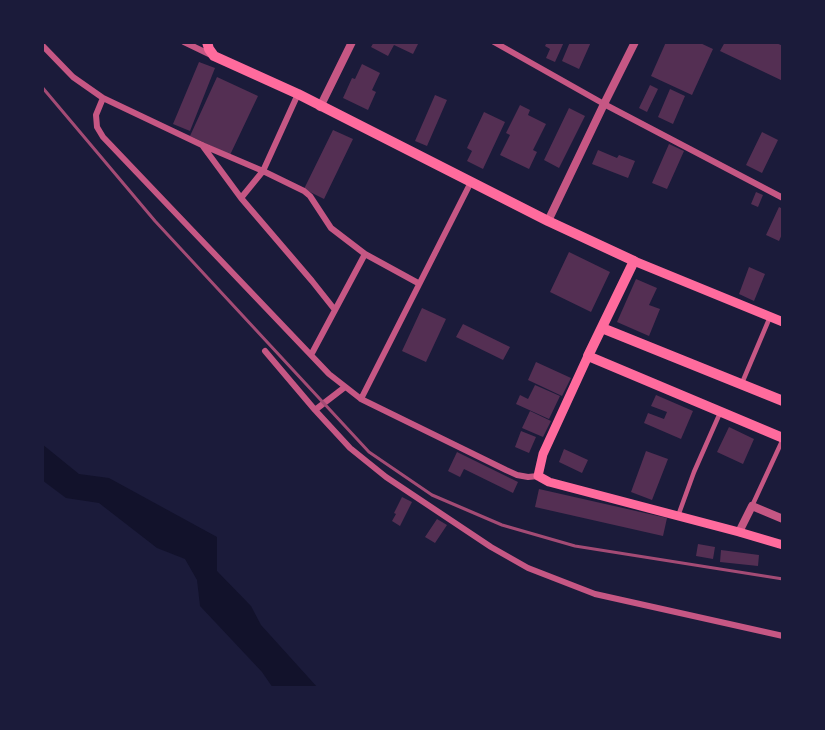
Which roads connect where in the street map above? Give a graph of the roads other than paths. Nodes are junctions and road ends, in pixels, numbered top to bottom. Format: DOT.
graph roads {
  1 [pos="184,42"];
  2 [pos="207,42"];
  3 [pos="352,42"];
  4 [pos="494,42"];
  5 [pos="636,42"];
  6 [pos="42,45"];
  7 [pos="214,56"];
  8 [pos="297,94"];
  9 [pos="103,98"];
  10 [pos="604,104"];
  11 [pos="320,107"];
  12 [pos="202,145"];
  13 [pos="263,171"];
  14 [pos="471,182"];
  15 [pos="241,198"];
  16 [pos="783,198"];
  17 [pos="548,221"];
  18 [pos="365,254"];
  19 [pos="634,261"];
  20 [pos="418,283"];
  21 [pos="335,310"];
  22 [pos="771,317"];
  23 [pos="783,322"];
  24 [pos="602,328"];
  25 [pos="265,351"];
  26 [pos="311,355"];
  27 [pos="588,356"];
  28 [pos="742,385"];
  29 [pos="345,387"];
  30 [pos="361,399"];
  31 [pos="783,401"];
  32 [pos="315,410"];
  33 [pos="720,412"];
  34 [pos="783,438"];
  35 [pos="538,476"];
  36 [pos="752,506"];
  37 [pos="678,516"];
  38 [pos="783,519"];
  39 [pos="739,532"];
  40 [pos="783,545"];
  41 [pos="783,636"];
  1 -- 7 [label="street"];
  2 -- 7 [label="main road"];
  3 -- 11 [label="street"];
  4 -- 10 [label="street"];
  5 -- 10 [label="street"];
  6 -- 9 [label="street"];
  7 -- 8 [label="main road"];
  8 -- 11 [label="main road"];
  8 -- 13 [label="street"];
  9 -- 12 [label="street"];
  9 -- 26 [label="street"];
  10 -- 16 [label="street"];
  10 -- 17 [label="street"];
  11 -- 14 [label="main road"];
  12 -- 13 [label="street"];
  12 -- 15 [label="street"];
  13 -- 15 [label="street"];
  13 -- 18 [label="street"];
  14 -- 17 [label="main road"];
  14 -- 20 [label="street"];
  15 -- 21 [label="street"];
  17 -- 19 [label="main road"];
  18 -- 20 [label="street"];
  18 -- 21 [label="street"];
  19 -- 22 [label="main road"];
  19 -- 24 [label="main road"];
  20 -- 30 [label="street"];
  21 -- 26 [label="street"];
  22 -- 23 [label="main road"];
  22 -- 28 [label="street"];
  24 -- 27 [label="main road"];
  24 -- 28 [label="main road"];
  25 -- 32 [label="street"];
  26 -- 29 [label="street"];
  27 -- 33 [label="main road"];
  27 -- 35 [label="main road"];
  28 -- 31 [label="main road"];
  29 -- 30 [label="street"];
  29 -- 32 [label="street"];
  30 -- 35 [label="street"];
  32 -- 41 [label="street"];
  33 -- 34 [label="main road"];
  33 -- 37 [label="street"];
  34 -- 36 [label="street"];
  35 -- 37 [label="main road"];
  36 -- 38 [label="street"];
  36 -- 39 [label="street"];
  37 -- 39 [label="main road"];
  39 -- 40 [label="main road"];
}
